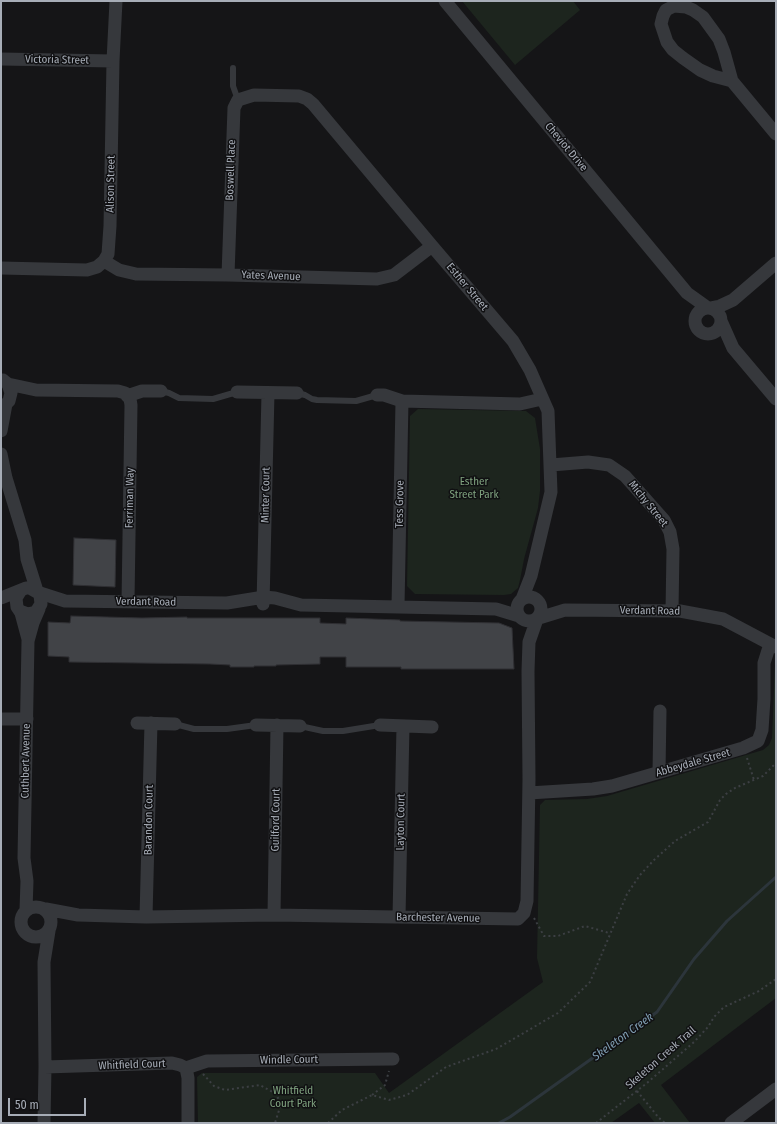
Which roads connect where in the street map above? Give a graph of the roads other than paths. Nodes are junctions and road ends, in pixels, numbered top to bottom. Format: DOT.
graph roads {
  1 [pos="116,1"];
  2 [pos="445,1"];
  3 [pos="662,5"];
  4 [pos="1,59"];
  5 [pos="113,61"];
  6 [pos="233,68"];
  7 [pos="732,80"];
  8 [pos="238,100"];
  9 [pos="776,134"];
  10 [pos="432,246"];
  11 [pos="104,261"];
  12 [pos="776,263"];
  13 [pos="1,268"];
  14 [pos="228,275"];
  15 [pos="687,293"];
  16 [pos="732,300"];
  17 [pos="709,308"];
  18 [pos="721,321"];
  19 [pos="696,323"];
  20 [pos="708,334"];
  21 [pos="733,348"];
  22 [pos="4,382"];
  23 [pos="36,390"];
  24 [pos="160,391"];
  25 [pos="237,392"];
  26 [pos="268,393"];
  27 [pos="297,393"];
  28 [pos="377,395"];
  29 [pos="127,396"];
  30 [pos="542,399"];
  31 [pos="776,399"];
  32 [pos="402,401"];
  33 [pos="5,404"];
  34 [pos="1,431"];
  35 [pos="1,454"];
  36 [pos="551,465"];
  37 [pos="27,559"];
  38 [pos="531,576"];
  39 [pos="22,590"];
  40 [pos="37,591"];
  41 [pos="1,598"];
  42 [pos="521,600"];
  43 [pos="537,600"];
  44 [pos="65,601"];
  45 [pos="264,601"];
  46 [pos="128,602"];
  47 [pos="1,604"];
  48 [pos="398,606"];
  49 [pos="496,608"];
  50 [pos="39,609"];
  51 [pos="19,610"];
  52 [pos="565,610"];
  53 [pos="672,611"];
  54 [pos="520,618"];
  55 [pos="538,618"];
  56 [pos="28,641"];
  57 [pos="529,642"];
  58 [pos="773,645"];
  59 [pos="660,711"];
  60 [pos="1,719"];
  61 [pos="27,719"];
  62 [pos="136,723"];
  63 [pos="151,723"];
  64 [pos="175,724"];
  65 [pos="256,725"];
  66 [pos="277,725"];
  67 [pos="380,725"];
  68 [pos="300,726"];
  69 [pos="403,726"];
  70 [pos="432,727"];
  71 [pos="659,772"];
  72 [pos="528,793"];
  73 [pos="27,881"];
  74 [pos="42,908"];
  75 [pos="26,910"];
  76 [pos="78,915"];
  77 [pos="274,915"];
  78 [pos="146,917"];
  79 [pos="400,917"];
  80 [pos="50,928"];
  81 [pos="32,936"];
  82 [pos="44,962"];
  83 [pos="393,1059"];
  84 [pos="45,1067"];
  85 [pos="191,1067"];
  86 [pos="776,1089"];
  87 [pos="44,1123"];
  88 [pos="188,1123"];
  89 [pos="731,1123"];
  1 -- 5 [label="street, Alison Street"];
  2 -- 15 [label="street, Cheviot Drive"];
  3 -- 7 [label="street"];
  3 -- 7 [label="street"];
  4 -- 5 [label="street, Victoria Street"];
  5 -- 11 [label="street, Alison Street"];
  6 -- 8 [label="lane"];
  7 -- 9 [label="street"];
  8 -- 10 [label="street, Esther Street"];
  8 -- 14 [label="street, Boswell Place"];
  10 -- 14 [label="street, Yates Avenue"];
  10 -- 30 [label="street, Esther Street"];
  11 -- 13 [label="street"];
  11 -- 14 [label="street, Yates Avenue"];
  12 -- 16 [label="street"];
  15 -- 17 [label="street, Cheviot Drive"];
  15 -- 19 [label="street, Cheviot Drive"];
  16 -- 17 [label="street"];
  16 -- 18 [label="street"];
  17 -- 18 [label="street"];
  17 -- 19 [label="street"];
  18 -- 20 [label="street"];
  18 -- 21 [label="street"];
  19 -- 20 [label="street"];
  20 -- 21 [label="street"];
  21 -- 31 [label="street"];
  22 -- 23 [label="street"];
  22 -- 33 [label="street"];
  23 -- 29 [label="street"];
  23 -- 33 [label="street"];
  24 -- 25 [label="lane"];
  24 -- 29 [label="street"];
  25 -- 26 [label="street"];
  26 -- 27 [label="street"];
  26 -- 45 [label="street, Minter Court"];
  27 -- 28 [label="lane"];
  28 -- 32 [label="street"];
  29 -- 46 [label="street, Ferriman Way"];
  30 -- 32 [label="street"];
  30 -- 36 [label="street, Esther Street"];
  32 -- 48 [label="street, Tess Grove"];
  33 -- 34 [label="street"];
  35 -- 37 [label="street"];
  36 -- 38 [label="street, Esther Street"];
  36 -- 53 [label="street, Michy Street"];
  37 -- 39 [label="street"];
  37 -- 40 [label="street"];
  38 -- 42 [label="street, Esther Street"];
  38 -- 43 [label="street, Esther Street"];
  39 -- 40 [label="street"];
  39 -- 41 [label="street"];
  39 -- 51 [label="street"];
  40 -- 44 [label="street, Verdant Road"];
  40 -- 50 [label="street"];
  42 -- 43 [label="street"];
  42 -- 49 [label="street, Verdant Road"];
  42 -- 54 [label="street"];
  43 -- 52 [label="street, Verdant Road"];
  43 -- 55 [label="street"];
  44 -- 46 [label="street, Verdant Road"];
  44 -- 50 [label="street, Verdant Road"];
  45 -- 46 [label="street, Verdant Road"];
  45 -- 48 [label="street, Verdant Road"];
  47 -- 51 [label="street"];
  48 -- 49 [label="street, Verdant Road"];
  49 -- 54 [label="street, Verdant Road"];
  50 -- 51 [label="street"];
  50 -- 56 [label="street, Cuthbert Avenue"];
  51 -- 56 [label="street, Cuthbert Avenue"];
  52 -- 53 [label="street, Verdant Road"];
  52 -- 55 [label="street, Verdant Road"];
  53 -- 58 [label="street, Verdant Road"];
  54 -- 55 [label="street"];
  54 -- 57 [label="street"];
  55 -- 57 [label="street"];
  56 -- 61 [label="street, Cuthbert Avenue"];
  57 -- 72 [label="street"];
  58 -- 71 [label="street, Abbeydale Street"];
  59 -- 71 [label="street"];
  60 -- 61 [label="street"];
  61 -- 73 [label="street, Cuthbert Avenue"];
  62 -- 63 [label="street"];
  63 -- 64 [label="street"];
  63 -- 78 [label="street, Barandon Court"];
  64 -- 65 [label="lane"];
  65 -- 66 [label="street"];
  66 -- 68 [label="street"];
  66 -- 77 [label="street, Guilford Court"];
  67 -- 68 [label="lane"];
  67 -- 69 [label="street"];
  69 -- 70 [label="street"];
  69 -- 79 [label="street, Layton Court"];
  71 -- 72 [label="street, Abbeydale Street"];
  72 -- 79 [label="street, Barchester Avenue"];
  73 -- 74 [label="street, Cuthbert Avenue"];
  73 -- 75 [label="street, Cuthbert Avenue"];
  74 -- 75 [label="street"];
  74 -- 76 [label="street, Barchester Avenue"];
  74 -- 80 [label="street"];
  75 -- 81 [label="street"];
  76 -- 78 [label="street, Barchester Avenue"];
  76 -- 80 [label="street, Barchester Avenue"];
  77 -- 78 [label="street, Barchester Avenue"];
  77 -- 79 [label="street, Barchester Avenue"];
  80 -- 81 [label="street"];
  80 -- 82 [label="street"];
  81 -- 82 [label="street"];
  82 -- 84 [label="street"];
  83 -- 85 [label="street, Windle Court"];
  84 -- 85 [label="street, Whitfield Court"];
  84 -- 87 [label="street"];
  85 -- 88 [label="street"];
  86 -- 89 [label="street"];
}
